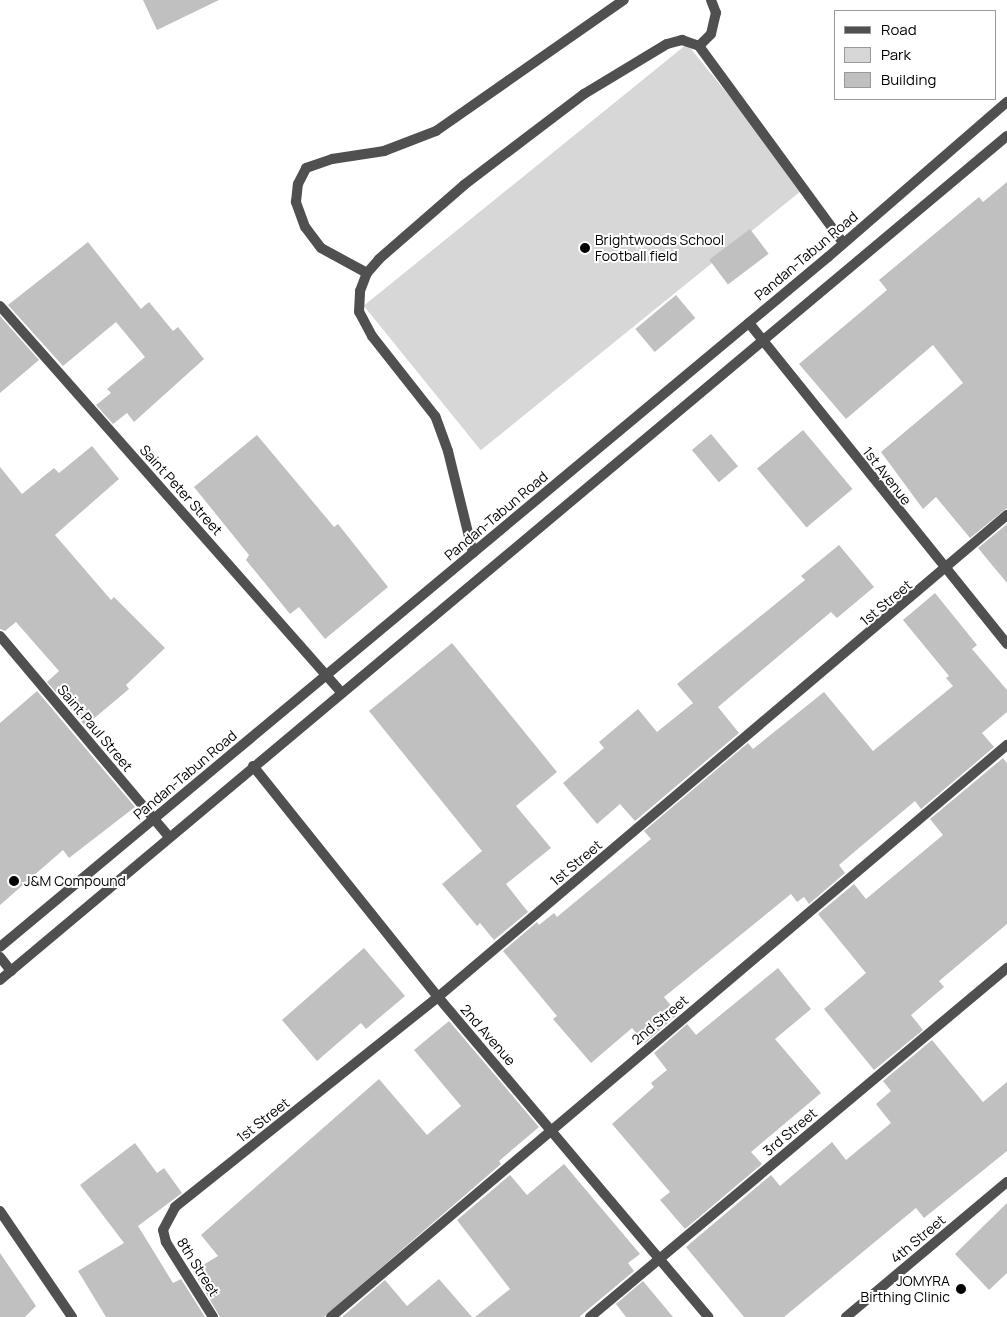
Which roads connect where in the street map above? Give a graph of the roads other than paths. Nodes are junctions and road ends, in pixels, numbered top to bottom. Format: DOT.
graph roads {
  1 [pos="624,0"];
  2 [pos="711,0"];
  3 [pos="699,46"];
  4 [pos="1007,102"];
  5 [pos="1007,136"];
  6 [pos="843,243"];
  7 [pos="367,274"];
  8 [pos="0,306"];
  9 [pos="749,322"];
  10 [pos="763,341"];
  11 [pos="1007,515"];
  12 [pos="473,553"];
  13 [pos="945,571"];
  14 [pos="0,636"];
  15 [pos="1007,644"];
  16 [pos="327,675"];
  17 [pos="341,692"];
  18 [pos="1007,745"];
  19 [pos="253,766"];
  20 [pos="154,819"];
  21 [pos="169,837"];
  22 [pos="0,947"];
  23 [pos="0,957"];
  24 [pos="1007,968"];
  25 [pos="11,971"];
  26 [pos="0,980"];
  27 [pos="438,998"];
  28 [pos="552,1129"];
  29 [pos="1007,1182"];
  30 [pos="0,1211"];
  31 [pos="162,1230"];
  32 [pos="660,1259"];
  33 [pos="72,1317"];
  34 [pos="213,1317"];
  35 [pos="331,1317"];
  36 [pos="590,1317"];
  37 [pos="708,1317"];
  38 [pos="846,1317"];
  1 -- 7 [label="street"];
  2 -- 3 [label="street"];
  3 -- 6 [label="street"];
  3 -- 7 [label="street"];
  4 -- 6 [label="street, Pandan-Tabun Road"];
  5 -- 10 [label="street"];
  6 -- 9 [label="street, Pandan-Tabun Road"];
  7 -- 12 [label="street"];
  8 -- 16 [label="street, Saint Peter Street"];
  9 -- 10 [label="street, 1st Avenue"];
  9 -- 12 [label="street, Pandan-Tabun Road"];
  10 -- 13 [label="street, 1st Avenue"];
  10 -- 17 [label="street"];
  11 -- 13 [label="street, 1st Street"];
  12 -- 16 [label="street, Pandan-Tabun Road"];
  13 -- 15 [label="street, 1st Avenue"];
  13 -- 27 [label="street, 1st Street"];
  14 -- 20 [label="street, Saint Paul Street"];
  16 -- 17 [label="street, Saint Peter Street"];
  16 -- 20 [label="street, Pandan-Tabun Road"];
  17 -- 19 [label="street"];
  18 -- 28 [label="street, 2nd Street"];
  19 -- 21 [label="street"];
  19 -- 27 [label="street, 2nd Avenue"];
  20 -- 21 [label="street, Saint Paul Street"];
  20 -- 22 [label="street, Pandan-Tabun Road"];
  21 -- 25 [label="street"];
  23 -- 25 [label="street"];
  24 -- 32 [label="street, 3rd Street"];
  25 -- 26 [label="street"];
  27 -- 28 [label="street, 2nd Avenue"];
  27 -- 31 [label="street, 1st Street"];
  28 -- 32 [label="street, 2nd Avenue"];
  28 -- 35 [label="street, 2nd Street"];
  29 -- 38 [label="street, 4th Street"];
  30 -- 33 [label="street"];
  31 -- 34 [label="street, 8th Street"];
  32 -- 36 [label="street, 3rd Street"];
  32 -- 37 [label="street, 2nd Avenue"];
}
